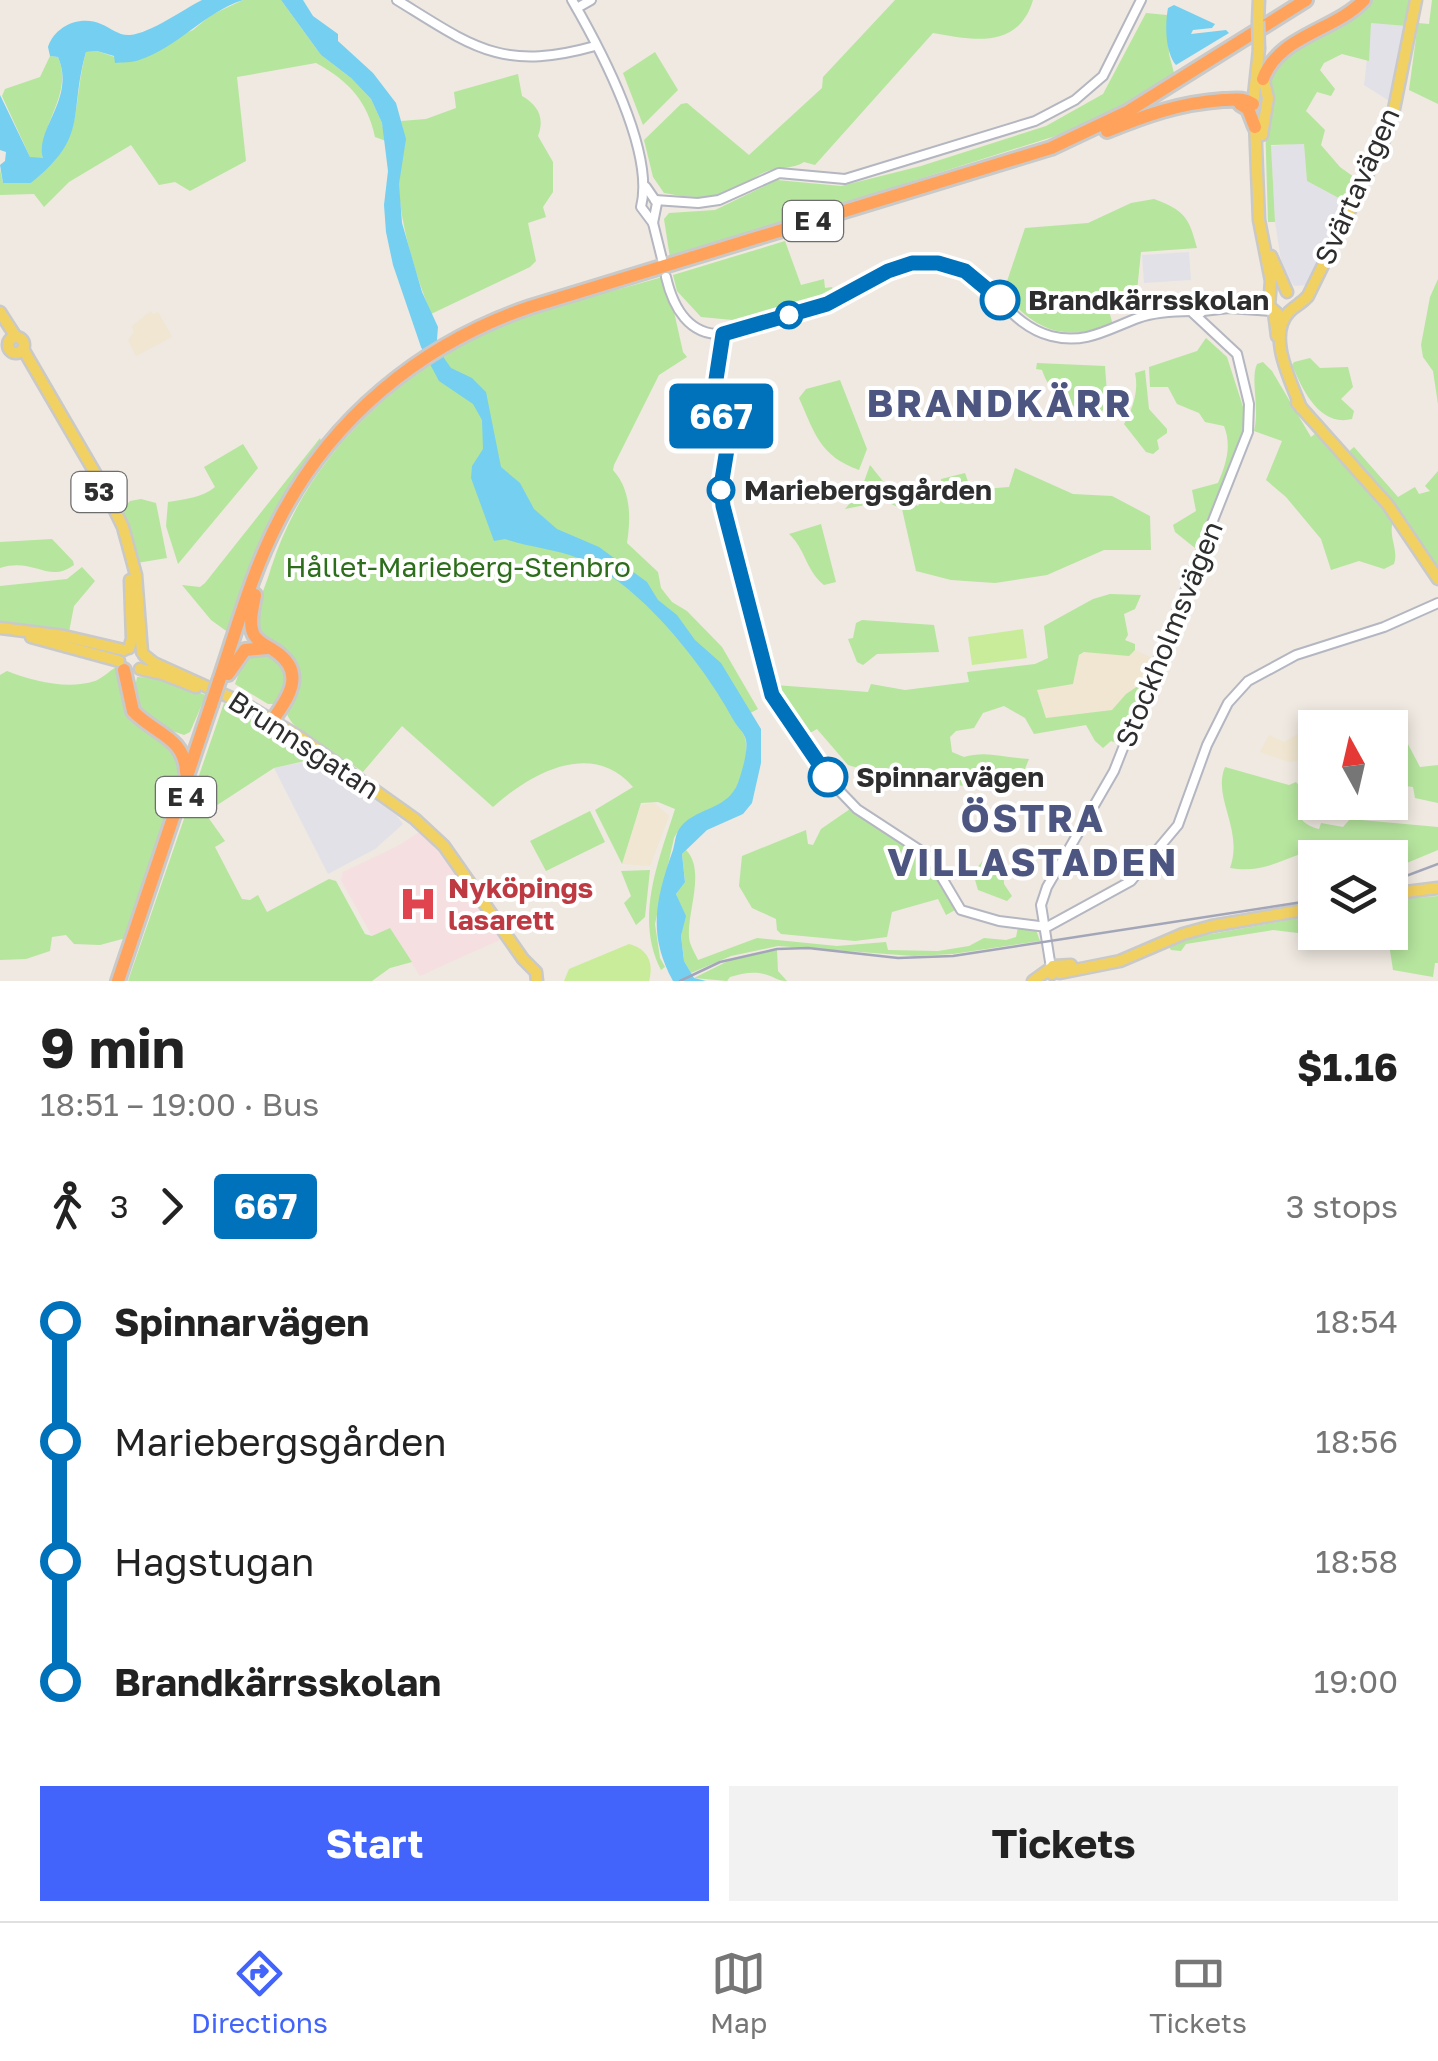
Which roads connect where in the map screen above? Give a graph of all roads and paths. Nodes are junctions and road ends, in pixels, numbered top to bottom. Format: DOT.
graph roads {
  1 [pos="397,0"];
  2 [pos="591,0"];
  3 [pos="1141,0"];
  4 [pos="1298,0"];
  5 [pos="1306,0"];
  6 [pos="1318,0"];
  7 [pos="1364,0"];
  8 [pos="1416,0"];
  9 [pos="574,4"];
  10 [pos="1260,11"];
  11 [pos="594,46"];
  12 [pos="1263,57"];
  13 [pos="1259,84"];
  14 [pos="1228,100"];
  15 [pos="1260,102"];
  16 [pos="1256,127"];
  17 [pos="1103,133"];
  18 [pos="652,205"];
  19 [pos="663,263"];
  20 [pos="666,277"];
  21 [pos="1312,287"];
  22 [pos="1289,293"];
  23 [pos="1272,305"];
  24 [pos="1197,310"];
  25 [pos="1290,311"];
  26 [pos="0,312"];
  27 [pos="0,321"];
  28 [pos="723,334"];
  29 [pos="13,338"];
  30 [pos="450,346"];
  31 [pos="20,351"];
  32 [pos="416,367"];
  33 [pos="1301,408"];
  34 [pos="1438,580"];
  35 [pos="254,595"];
  36 [pos="1438,604"];
  37 [pos="0,630"];
  38 [pos="270,648"];
  39 [pos="143,654"];
  40 [pos="128,665"];
  41 [pos="224,679"];
  42 [pos="214,706"];
  43 [pos="205,722"];
  44 [pos="271,722"];
  45 [pos="170,738"];
  46 [pos="185,782"];
  47 [pos="1438,888"];
  48 [pos="1408,892"];
  49 [pos="1298,911"];
  50 [pos="1046,928"];
  51 [pos="1057,973"];
  52 [pos="533,977"];
  53 [pos="121,981"];
  54 [pos="1036,981"];
  1 -- 11 [label="street"];
  2 -- 9 [label="street"];
  3 -- 18 [label="street"];
  4 -- 10 [label="highway"];
  5 -- 10 [label="highway, E 4"];
  6 -- 17 [label="highway, E 4"];
  7 -- 12 [label="highway"];
  8 -- 21 [label="main road, Svärtavägen"];
  9 -- 11 [label="street"];
  10 -- 12 [label="main road, bridge"];
  10 -- 30 [label="highway, E 4"];
  11 -- 18 [label="street"];
  12 -- 13 [label="highway"];
  13 -- 15 [label="main road"];
  14 -- 15 [label="highway"];
  14 -- 16 [label="highway"];
  14 -- 17 [label="highway"];
  15 -- 16 [label="main road"];
  15 -- 22 [label="main road"];
  16 -- 23 [label="main road"];
  17 -- 30 [label="highway, E 4"];
  18 -- 19 [label="street"];
  20 -- 28 [label="street"];
  21 -- 22 [label="main road, Svärtavägen"];
  21 -- 25 [label="main road, Svärtavägen"];
  22 -- 23 [label="main road, Svärtavägen"];
  22 -- 25 [label="main road"];
  23 -- 24 [label="street"];
  23 -- 25 [label="main road"];
  23 -- 33 [label="main road"];
  24 -- 28 [label="street"];
  24 -- 50 [label="street, Stockholmsvägen"];
  25 -- 33 [label="main road"];
  26 -- 29 [label="main road, 53"];
  27 -- 29 [label="main road, 53"];
  28 -- 50 [label="street"];
  29 -- 31 [label="main road, 53"];
  30 -- 32 [label="highway, E 4"];
  31 -- 39 [label="main road, 53"];
  31 -- 40 [label="main road, 53"];
  32 -- 35 [label="highway, E 4"];
  32 -- 41 [label="highway, E 4"];
  33 -- 34 [label="main road"];
  35 -- 38 [label="highway"];
  35 -- 41 [label="highway, E 4"];
  36 -- 50 [label="street"];
  37 -- 40 [label="main road"];
  38 -- 41 [label="highway"];
  38 -- 44 [label="highway"];
  39 -- 40 [label="main road"];
  39 -- 40 [label="main road, Brunnsgatan"];
  39 -- 44 [label="main road, Brunnsgatan"];
  40 -- 44 [label="main road, Brunnsgatan"];
  40 -- 45 [label="highway"];
  41 -- 42 [label="highway, E 4, bridge"];
  42 -- 43 [label="highway, E 4"];
  42 -- 53 [label="highway, E 4"];
  43 -- 45 [label="highway"];
  43 -- 46 [label="highway, E 4"];
  44 -- 52 [label="main road, Brunnsgatan"];
  45 -- 46 [label="highway"];
  46 -- 53 [label="highway, E 4"];
  47 -- 48 [label="main road"];
  49 -- 51 [label="main road"];
  50 -- 51 [label="street, Stockholmsvägen"];
  51 -- 54 [label="main road"];
}
